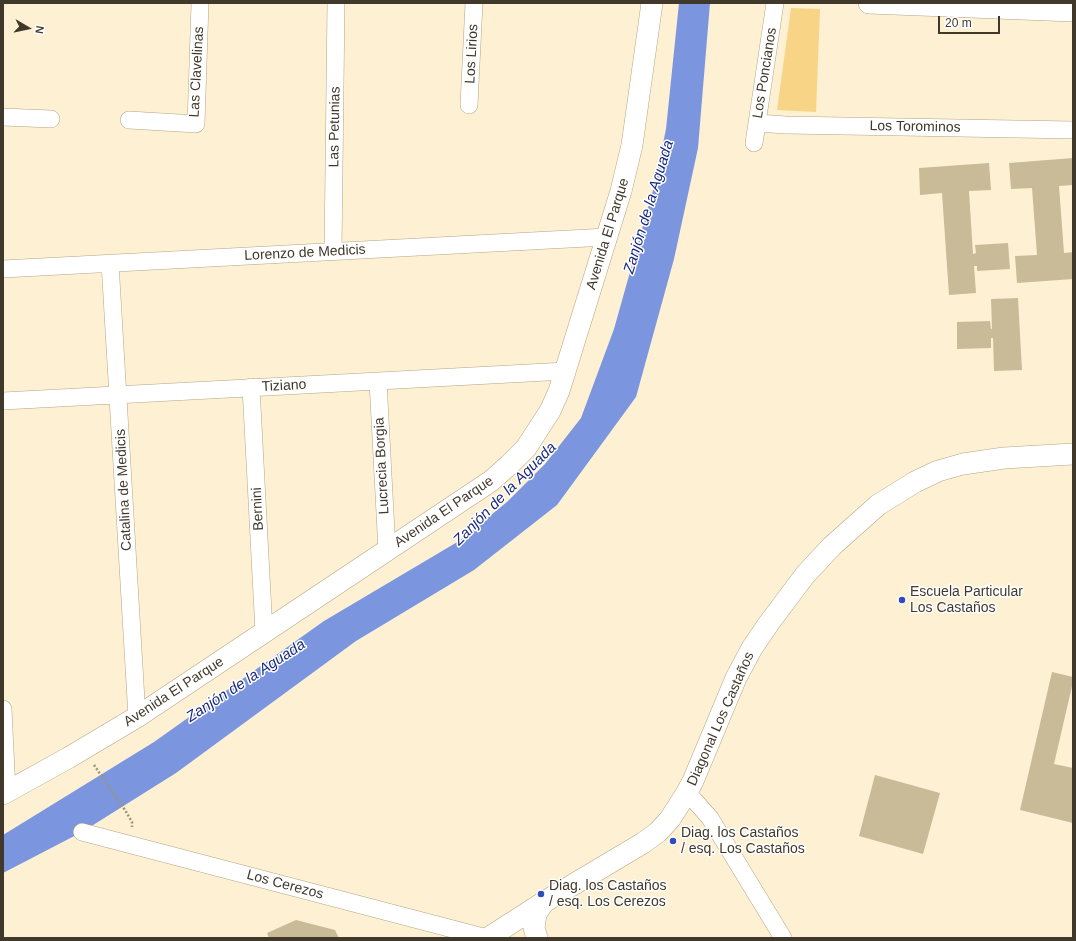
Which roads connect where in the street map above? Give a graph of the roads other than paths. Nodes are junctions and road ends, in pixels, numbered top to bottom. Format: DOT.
graph roads {
  1 [pos="200,3"];
  2 [pos="336,3"];
  3 [pos="474,3"];
  4 [pos="652,3"];
  5 [pos="775,3"];
  6 [pos="869,3"];
  7 [pos="953,5"];
  8 [pos="1070,8"];
  9 [pos="469,105"];
  10 [pos="3,117"];
  11 [pos="51,119"];
  12 [pos="129,120"];
  13 [pos="757,122"];
  14 [pos="1073,130"];
  15 [pos="754,143"];
  16 [pos="607,237"];
  17 [pos="333,251"];
  18 [pos="110,263"];
  19 [pos="3,269"];
  20 [pos="566,371"];
  21 [pos="378,381"];
  22 [pos="251,387"];
  23 [pos="118,395"];
  24 [pos="3,402"];
  25 [pos="1073,454"];
  26 [pos="387,551"];
  27 [pos="264,632"];
  28 [pos="3,709"];
  29 [pos="137,717"];
  30 [pos="5,793"];
  31 [pos="686,794"];
  32 [pos="82,832"];
  33 [pos="544,902"];
  34 [pos="488,938"];
  35 [pos="537,938"];
  36 [pos="783,938"];
  1 -- 12 [label="street, Las Clavelinas"];
  2 -- 17 [label="street, Las Petunias"];
  3 -- 9 [label="street, Los Lirios"];
  4 -- 16 [label="street, Avenida El Parque"];
  5 -- 13 [label="street, Los Poncianos"];
  6 -- 7 [label="street"];
  7 -- 8 [label="street"];
  10 -- 11 [label="street"];
  13 -- 14 [label="street, Los Torominos"];
  13 -- 15 [label="street, Los Poncianos"];
  16 -- 17 [label="street, Lorenzo de Medicis"];
  16 -- 20 [label="street, Avenida El Parque"];
  17 -- 18 [label="street, Lorenzo de Medicis"];
  18 -- 19 [label="street, Lorenzo de Medicis"];
  18 -- 23 [label="street, Catalina de Medicis"];
  20 -- 21 [label="street, Tiziano"];
  20 -- 26 [label="street, Avenida El Parque"];
  21 -- 22 [label="street, Tiziano"];
  21 -- 26 [label="street, Lucrecia Borgia"];
  22 -- 23 [label="street, Tiziano"];
  22 -- 27 [label="street, Bernini"];
  23 -- 24 [label="street, Tiziano"];
  23 -- 29 [label="street, Catalina de Medicis"];
  25 -- 31 [label="street, Diagonal Los Castaños"];
  26 -- 27 [label="street, Avenida El Parque"];
  27 -- 29 [label="street, Avenida El Parque"];
  28 -- 30 [label="street"];
  29 -- 30 [label="street, Avenida El Parque"];
  31 -- 33 [label="street, Diagonal Los Castaños"];
  31 -- 36 [label="street"];
  32 -- 34 [label="street, Los Cerezos"];
  33 -- 34 [label="street, Diagonal Los Castaños"];
  33 -- 35 [label="street"];
}
